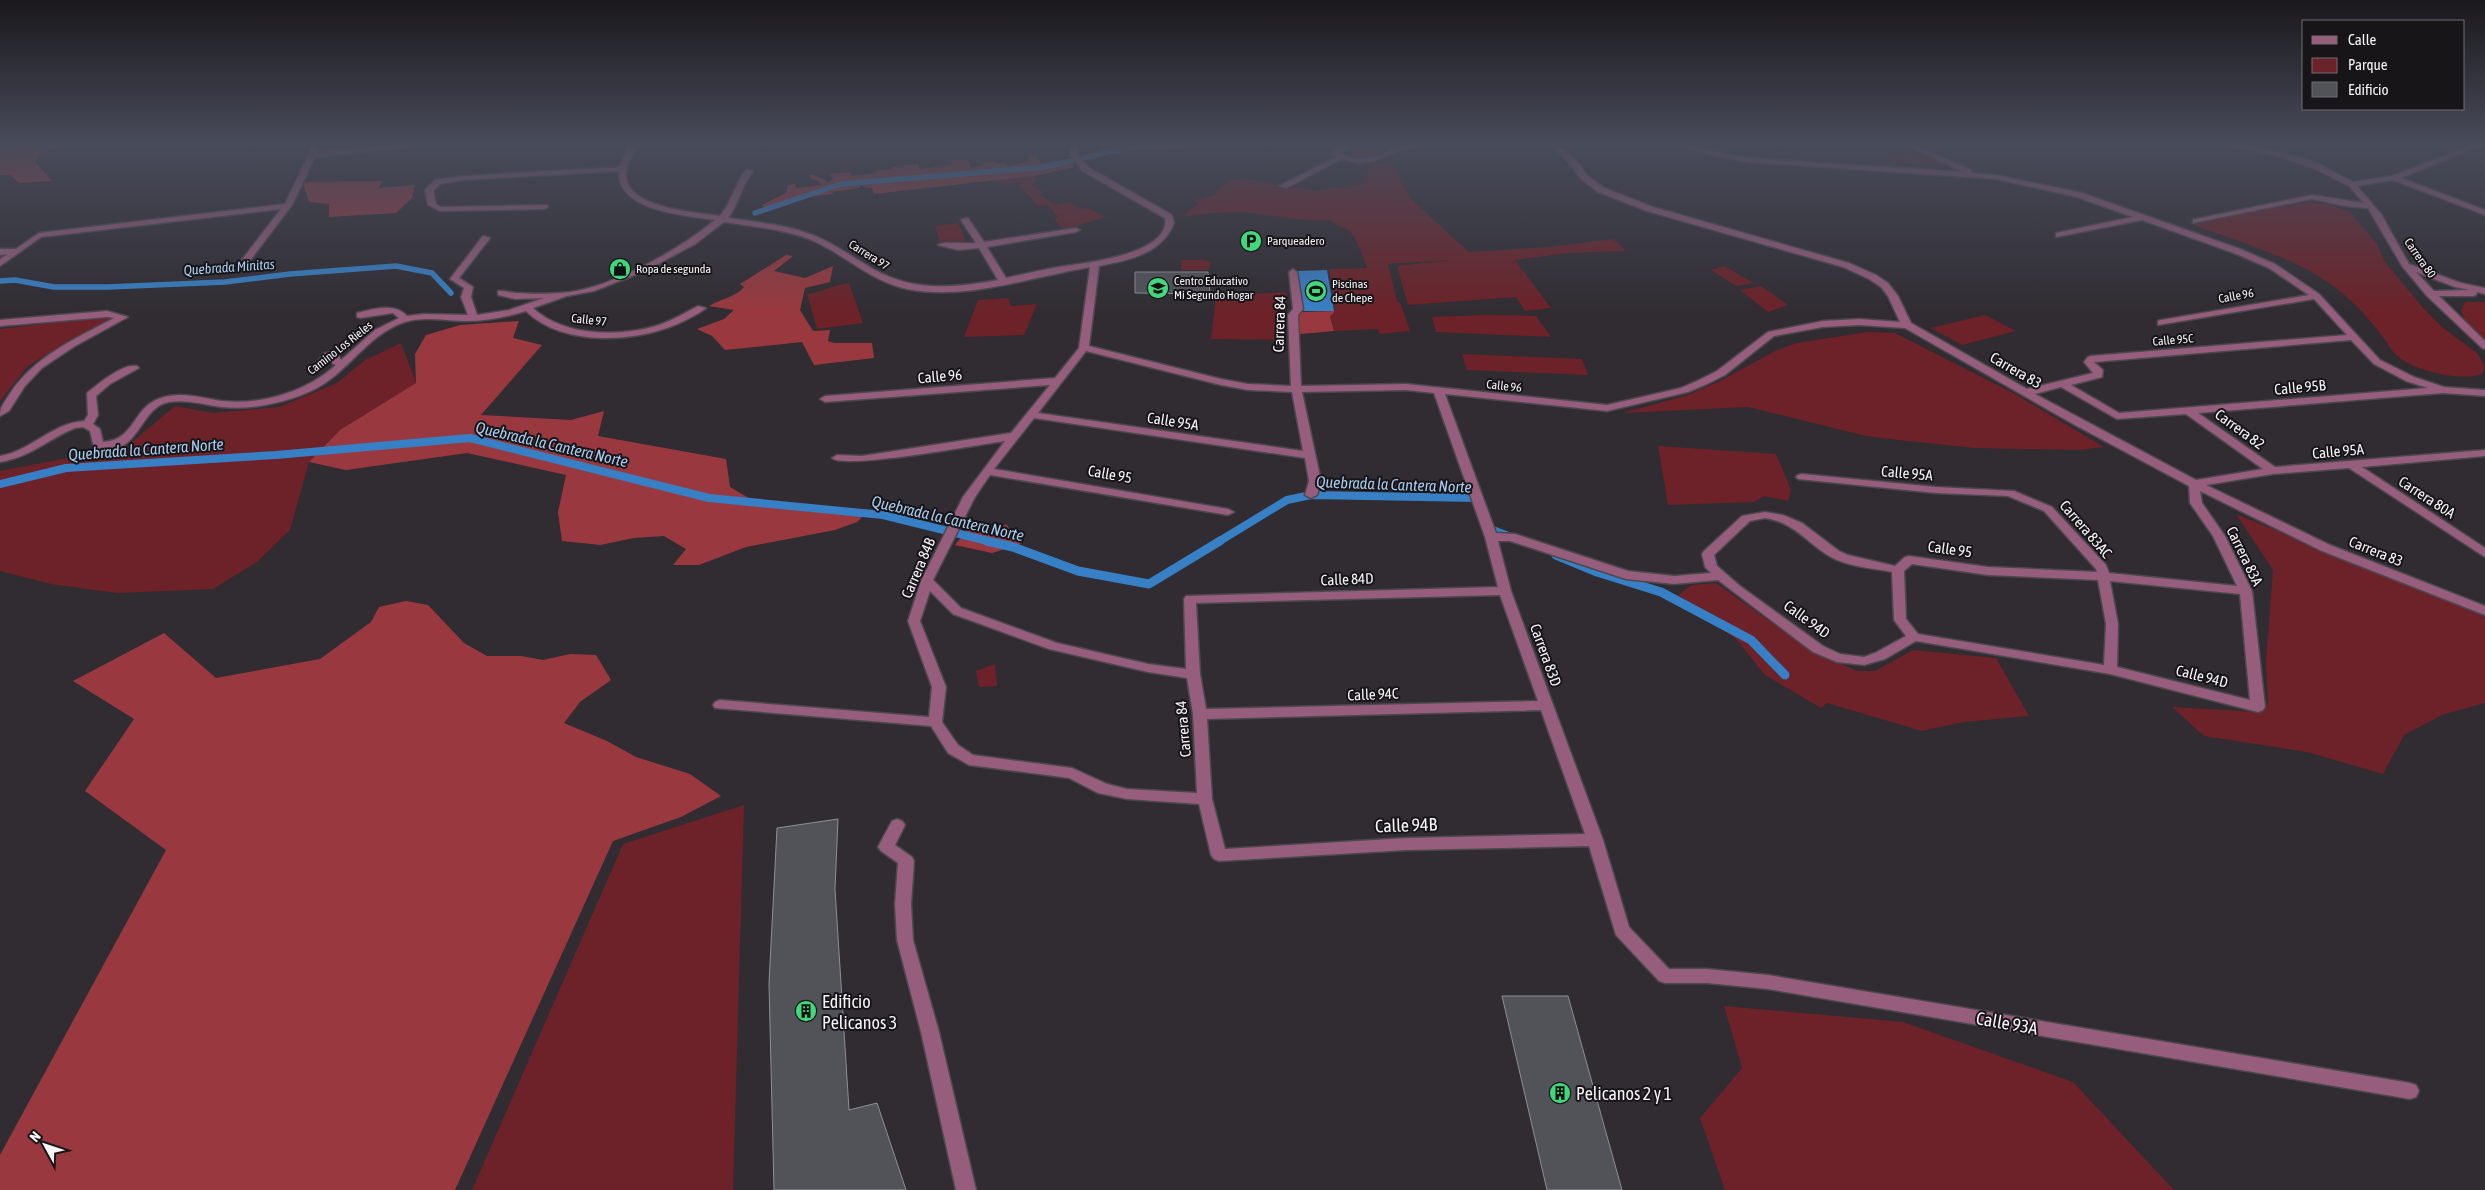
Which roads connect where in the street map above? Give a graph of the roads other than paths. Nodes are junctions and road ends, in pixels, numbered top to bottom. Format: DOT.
graph roads {
  1 [pos="290,201"];
  2 [pos="431,201"];
  3 [pos="639,201"];
  4 [pos="735,201"];
  5 [pos="1141,201"];
  6 [pos="1628,201"];
  7 [pos="2094,201"];
  8 [pos="2295,201"];
  9 [pos="2329,201"];
  10 [pos="2366,201"];
  11 [pos="2453,201"];
  12 [pos="287,206"];
  13 [pos="2370,206"];
  14 [pos="544,207"];
  15 [pos="2485,213"];
  16 [pos="2145,217"];
  17 [pos="722,219"];
  18 [pos="965,220"];
  19 [pos="2196,221"];
  20 [pos="1076,230"];
  21 [pos="2059,235"];
  22 [pos="486,238"];
  23 [pos="942,245"];
  24 [pos="982,245"];
  25 [pos="18,251"];
  26 [pos="0,252"];
  27 [pos="245,261"];
  28 [pos="0,263"];
  29 [pos="1095,263"];
  30 [pos="2405,264"];
  31 [pos="1293,272"];
  32 [pos="1003,280"];
  33 [pos="2485,292"];
  34 [pos="501,294"];
  35 [pos="2430,294"];
  36 [pos="564,295"];
  37 [pos="2316,296"];
  38 [pos="528,308"];
  39 [pos="701,308"];
  40 [pos="360,315"];
  41 [pos="473,317"];
  42 [pos="405,319"];
  43 [pos="0,322"];
  44 [pos="2162,323"];
  45 [pos="1907,325"];
  46 [pos="2352,337"];
  47 [pos="2485,346"];
  48 [pos="1084,348"];
  49 [pos="322,362"];
  50 [pos="344,364"];
  51 [pos="134,368"];
  52 [pos="1058,381"];
  53 [pos="2063,384"];
  54 [pos="1296,389"];
  55 [pos="2443,390"];
  56 [pos="1439,392"];
  57 [pos="2481,392"];
  58 [pos="2025,393"];
  59 [pos="825,400"];
  60 [pos="2189,411"];
  61 [pos="0,413"];
  62 [pos="1032,415"];
  63 [pos="88,423"];
  64 [pos="1015,436"];
  65 [pos="2485,453"];
  66 [pos="1310,455"];
  67 [pos="837,458"];
  68 [pos="0,459"];
  69 [pos="2352,465"];
  70 [pos="987,471"];
  71 [pos="2273,471"];
  72 [pos="1802,477"];
  73 [pos="2194,484"];
  74 [pos="2010,493"];
  75 [pos="1311,495"];
  76 [pos="1228,512"];
  77 [pos="1491,537"];
  78 [pos="2485,553"];
  79 [pos="1898,570"];
  80 [pos="1720,576"];
  81 [pos="2102,576"];
  82 [pos="927,581"];
  83 [pos="1505,590"];
  84 [pos="2246,590"];
  85 [pos="1190,599"];
  86 [pos="2485,611"];
  87 [pos="1914,637"];
  88 [pos="2110,670"];
  89 [pos="1193,674"];
  90 [pos="720,705"];
  91 [pos="1546,705"];
  92 [pos="2258,707"];
  93 [pos="1200,714"];
  94 [pos="935,722"];
  95 [pos="1205,799"];
  96 [pos="896,824"];
  97 [pos="1595,840"];
  98 [pos="1219,855"];
  99 [pos="1622,930"];
  100 [pos="2410,1091"];
  101 [pos="966,1190"];
  1 -- 12 [label="street"];
  2 -- 14 [label="street"];
  3 -- 17 [label="street, Carrera 97"];
  4 -- 17 [label="street"];
  5 -- 29 [label="street"];
  6 -- 45 [label="street"];
  7 -- 16 [label="street"];
  8 -- 19 [label="street"];
  9 -- 13 [label="street"];
  10 -- 13 [label="street, Carrera 80"];
  11 -- 15 [label="street"];
  12 -- 25 [label="street"];
  12 -- 27 [label="street"];
  13 -- 30 [label="street, Carrera 80"];
  16 -- 21 [label="street"];
  16 -- 37 [label="street"];
  17 -- 32 [label="street, Carrera 97"];
  17 -- 36 [label="street, Camino Los Rieles"];
  18 -- 24 [label="street"];
  20 -- 24 [label="street"];
  22 -- 41 [label="street"];
  23 -- 24 [label="street"];
  24 -- 32 [label="street"];
  25 -- 26 [label="street"];
  25 -- 28 [label="street"];
  29 -- 32 [label="street, Carrera 97"];
  29 -- 48 [label="street"];
  30 -- 33 [label="street"];
  30 -- 35 [label="street, Carrera 80"];
  31 -- 54 [label="street, Carrera 84"];
  33 -- 35 [label="street"];
  34 -- 36 [label="street"];
  35 -- 47 [label="street, Carrera 80"];
  36 -- 38 [label="street, Camino Los Rieles"];
  37 -- 44 [label="street, Calle 96"];
  37 -- 46 [label="street"];
  38 -- 39 [label="street, Calle 97"];
  38 -- 41 [label="street, Camino Los Rieles"];
  40 -- 42 [label="street"];
  41 -- 42 [label="street, Camino Los Rieles"];
  42 -- 50 [label="street, Camino Los Rieles"];
  43 -- 61 [label="street"];
  45 -- 56 [label="street, Calle 96"];
  45 -- 58 [label="street, Carrera 83"];
  46 -- 53 [label="street, Calle 95C"];
  46 -- 55 [label="street"];
  48 -- 52 [label="street, Carrera 84B"];
  48 -- 54 [label="street, Calle 96"];
  49 -- 50 [label="street"];
  50 -- 63 [label="street, Camino Los Rieles"];
  51 -- 63 [label="street"];
  52 -- 59 [label="street, Calle 96"];
  52 -- 62 [label="street, Carrera 84B"];
  53 -- 58 [label="street, Calle 95C"];
  53 -- 60 [label="street, Calle 95B"];
  54 -- 56 [label="street, Calle 96"];
  54 -- 66 [label="street, Carrera 84"];
  55 -- 57 [label="street, Calle 95B"];
  55 -- 60 [label="street, Calle 95B"];
  56 -- 77 [label="street, Carrera 83D"];
  58 -- 73 [label="street, Carrera 83"];
  60 -- 71 [label="street, Carrera 82"];
  62 -- 64 [label="street, Carrera 84B"];
  62 -- 66 [label="street, Calle 95A"];
  63 -- 68 [label="street"];
  64 -- 67 [label="street"];
  64 -- 70 [label="street, Carrera 84B"];
  65 -- 69 [label="street, Calle 95A"];
  66 -- 75 [label="street, Carrera 84"];
  69 -- 71 [label="street, Calle 95A"];
  69 -- 78 [label="street, Carrera 80A"];
  70 -- 76 [label="street, Calle 95"];
  70 -- 82 [label="street, Carrera 84B"];
  71 -- 73 [label="street, Calle 95A"];
  72 -- 74 [label="street, Calle 95A"];
  73 -- 84 [label="street, Carrera 83A"];
  73 -- 86 [label="street, Carrera 83"];
  74 -- 81 [label="street, Carrera 83AC"];
  77 -- 80 [label="street"];
  77 -- 83 [label="street, Carrera 83D"];
  79 -- 80 [label="street"];
  79 -- 81 [label="street, Calle 95"];
  79 -- 87 [label="street"];
  80 -- 87 [label="street, Calle 94D"];
  81 -- 84 [label="street, Calle 95"];
  81 -- 88 [label="street, Carrera 83AC"];
  82 -- 89 [label="street"];
  82 -- 94 [label="street, Carrera 84B"];
  83 -- 85 [label="street, Calle 84D"];
  83 -- 91 [label="street, Carrera 83D"];
  84 -- 92 [label="street, Carrera 83A"];
  85 -- 89 [label="street, Carrera 84"];
  87 -- 88 [label="street, Calle 94D"];
  88 -- 92 [label="street, Calle 94D"];
  89 -- 93 [label="street, Carrera 84"];
  90 -- 94 [label="street"];
  91 -- 93 [label="street, Calle 94C"];
  91 -- 97 [label="street, Carrera 83D"];
  93 -- 95 [label="street, Carrera 84"];
  94 -- 95 [label="street"];
  95 -- 98 [label="street, Carrera 84"];
  96 -- 101 [label="street"];
  97 -- 98 [label="street, Calle 94B"];
  97 -- 99 [label="street, Carrera 83D"];
  99 -- 100 [label="street, Calle 93A"];
}
